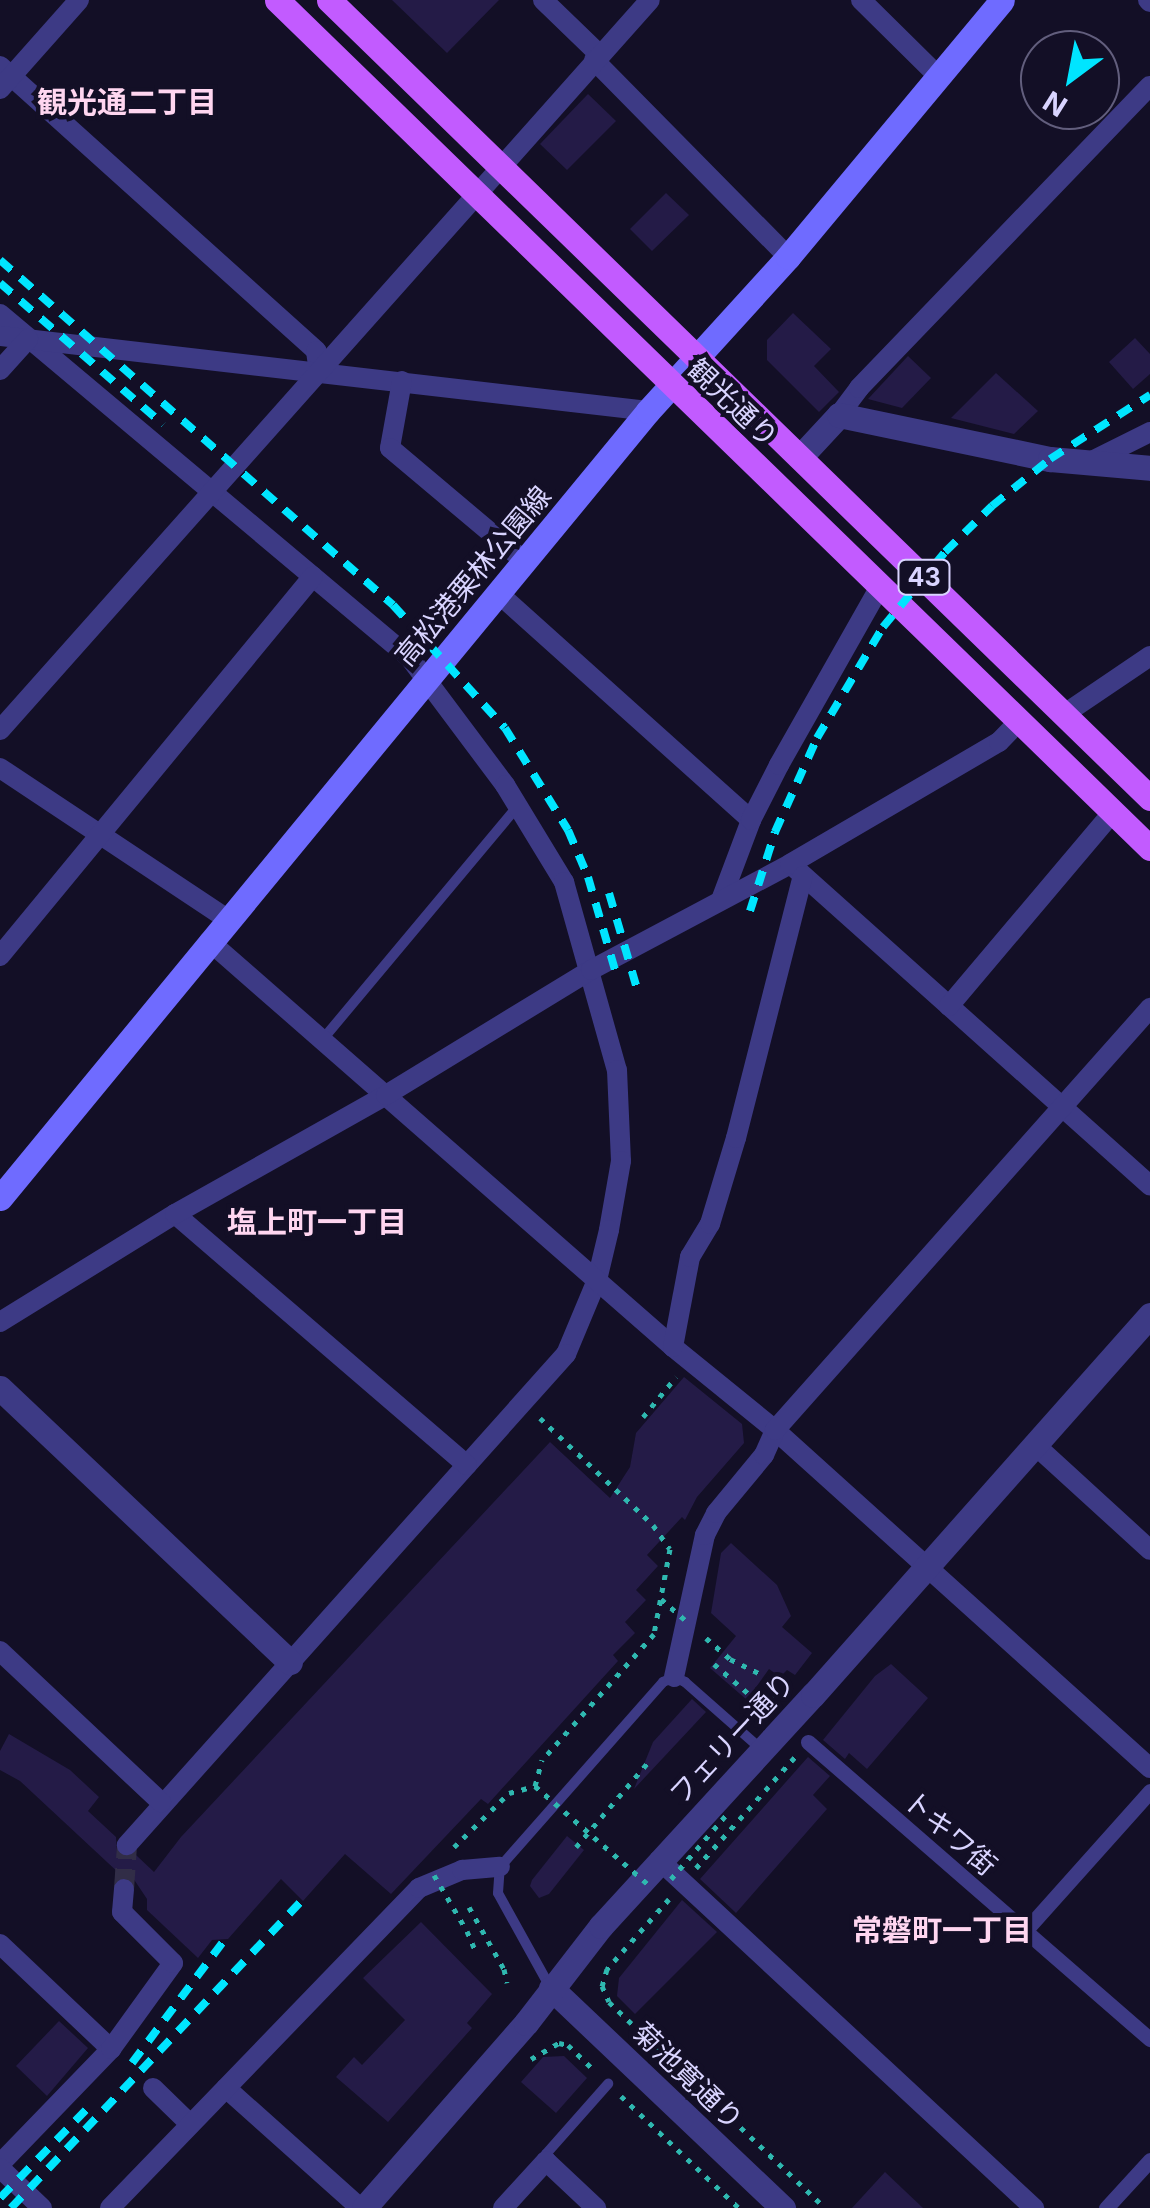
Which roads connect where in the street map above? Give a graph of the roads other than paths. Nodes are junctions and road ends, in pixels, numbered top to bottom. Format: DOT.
graph roads {
  1 [pos="80,0"];
  2 [pos="276,0"];
  3 [pos="329,0"];
  4 [pos="542,0"];
  5 [pos="650,0"];
  6 [pos="861,0"];
  7 [pos="1002,0"];
  8 [pos="597,57"];
  9 [pos="938,76"];
  10 [pos="4,77"];
  11 [pos="1150,86"];
  12 [pos="500,168"];
  13 [pos="476,198"];
  14 [pos="788,257"];
  15 [pos="0,314"];
  16 [pos="0,336"];
  17 [pos="28,338"];
  18 [pos="697,357"];
  19 [pos="0,370"];
  20 [pos="320,372"];
  21 [pos="402,381"];
  22 [pos="672,385"];
  23 [pos="648,411"];
  24 [pos="839,415"];
  25 [pos="1150,432"];
  26 [pos="801,456"];
  27 [pos="1088,463"];
  28 [pos="1150,468"];
  29 [pos="209,493"];
  30 [pos="524,561"];
  31 [pos="313,576"];
  32 [pos="881,586"];
  33 [pos="498,593"];
  34 [pos="1150,656"];
  35 [pos="426,681"];
  36 [pos="1063,714"];
  37 [pos="1020,720"];
  38 [pos="0,730"];
  39 [pos="0,768"];
  40 [pos="1150,798"];
  41 [pos="518,805"];
  42 [pos="1113,812"];
  43 [pos="751,820"];
  44 [pos="100,836"];
  45 [pos="1150,848"];
  46 [pos="797,870"];
  47 [pos="721,900"];
  48 [pos="227,919"];
  49 [pos="209,940"];
  50 [pos="0,956"];
  51 [pos="591,970"];
  52 [pos="948,1006"];
  53 [pos="1150,1008"];
  54 [pos="323,1039"];
  55 [pos="386,1094"];
  56 [pos="1061,1108"];
  57 [pos="1150,1186"];
  58 [pos="0,1198"];
  59 [pos="175,1214"];
  60 [pos="597,1280"];
  61 [pos="1150,1315"];
  62 [pos="0,1322"];
  63 [pos="669,1356"];
  64 [pos="0,1388"];
  65 [pos="774,1430"];
  66 [pos="1034,1444"];
  67 [pos="467,1465"];
  68 [pos="1150,1550"];
  69 [pos="927,1568"];
  70 [pos="0,1651"];
  71 [pos="290,1662"];
  72 [pos="674,1677"];
  73 [pos="808,1742"];
  74 [pos="761,1749"];
  75 [pos="1150,1768"];
  76 [pos="1150,1791"];
  77 [pos="161,1802"];
  78 [pos="126,1845"];
  79 [pos="500,1867"];
  80 [pos="671,1874"];
  81 [pos="124,1889"];
  82 [pos="1024,1932"];
  83 [pos="0,1944"];
  84 [pos="551,1988"];
  85 [pos="1150,2040"];
  86 [pos="111,2050"];
  87 [pos="608,2084"];
  88 [pos="152,2088"];
  89 [pos="226,2088"];
  90 [pos="190,2124"];
  91 [pos="1150,2160"];
  92 [pos="546,2161"];
  93 [pos="0,2166"];
  94 [pos="515,2204"];
  95 [pos="42,2208"];
  96 [pos="110,2208"];
  97 [pos="362,2208"];
  98 [pos="596,2208"];
  99 [pos="783,2208"];
  100 [pos="1034,2208"];
  101 [pos="1106,2208"];
  1 -- 10 [label="street"];
  2 -- 13 [label="main road, 観光通り / 43"];
  3 -- 12 [label="main road, 観光通り / 43"];
  4 -- 8 [label="street"];
  5 -- 8 [label="street"];
  6 -- 9 [label="street"];
  7 -- 9 [label="main road, 高松港栗林公園線"];
  8 -- 12 [label="street"];
  8 -- 14 [label="street"];
  9 -- 14 [label="main road, 高松港栗林公園線"];
  10 -- 20 [label="street"];
  11 -- 24 [label="street"];
  12 -- 13 [label="street"];
  12 -- 18 [label="main road, 観光通り / 43"];
  13 -- 20 [label="street"];
  13 -- 22 [label="main road, 観光通り / 43"];
  14 -- 18 [label="main road, 高松港栗林公園線"];
  15 -- 17 [label="street"];
  16 -- 17 [label="street"];
  17 -- 19 [label="street"];
  17 -- 20 [label="street"];
  17 -- 29 [label="street"];
  18 -- 22 [label="main road, 高松港栗林公園線"];
  18 -- 26 [label="main road, 観光通り / 43"];
  20 -- 21 [label="street"];
  20 -- 29 [label="street"];
  21 -- 23 [label="street"];
  21 -- 30 [label="street"];
  22 -- 23 [label="main road, 高松港栗林公園線"];
  22 -- 32 [label="main road, 観光通り / 43"];
  23 -- 30 [label="main road, 高松港栗林公園線"];
  24 -- 26 [label="street"];
  24 -- 27 [label="street"];
  25 -- 27 [label="street"];
  26 -- 36 [label="main road, 観光通り / 43"];
  27 -- 28 [label="street"];
  29 -- 31 [label="street"];
  29 -- 38 [label="street"];
  30 -- 33 [label="main road, 高松港栗林公園線"];
  31 -- 35 [label="street"];
  31 -- 44 [label="street"];
  32 -- 37 [label="main road, 観光通り / 43"];
  32 -- 43 [label="street"];
  33 -- 35 [label="main road, 高松港栗林公園線"];
  33 -- 43 [label="street"];
  34 -- 36 [label="street"];
  35 -- 41 [label="street"];
  35 -- 48 [label="main road, 高松港栗林公園線"];
  36 -- 40 [label="main road, 観光通り / 43"];
  37 -- 42 [label="main road, 観光通り / 43"];
  37 -- 46 [label="street"];
  39 -- 44 [label="street"];
  41 -- 51 [label="street"];
  41 -- 54 [label="lane"];
  42 -- 45 [label="main road, 観光通り / 43"];
  42 -- 52 [label="street"];
  43 -- 47 [label="street"];
  44 -- 48 [label="street"];
  44 -- 50 [label="street"];
  46 -- 47 [label="street"];
  46 -- 52 [label="street"];
  46 -- 63 [label="street"];
  47 -- 51 [label="street"];
  48 -- 49 [label="main road, 高松港栗林公園線"];
  49 -- 54 [label="street"];
  49 -- 58 [label="main road, 高松港栗林公園線"];
  51 -- 55 [label="street"];
  51 -- 60 [label="street"];
  52 -- 56 [label="street"];
  53 -- 56 [label="street"];
  54 -- 55 [label="street"];
  55 -- 59 [label="street"];
  55 -- 60 [label="street"];
  56 -- 57 [label="street"];
  56 -- 65 [label="street"];
  59 -- 62 [label="street"];
  59 -- 67 [label="street"];
  60 -- 63 [label="street"];
  60 -- 67 [label="street"];
  61 -- 66 [label="street, フェリー通り"];
  63 -- 65 [label="street"];
  64 -- 71 [label="street"];
  65 -- 69 [label="street"];
  65 -- 72 [label="street"];
  66 -- 68 [label="street"];
  66 -- 69 [label="street, フェリー通り"];
  67 -- 71 [label="street"];
  69 -- 74 [label="street, フェリー通り"];
  69 -- 75 [label="street"];
  70 -- 77 [label="street"];
  71 -- 77 [label="street"];
  72 -- 74 [label="lane"];
  72 -- 79 [label="lane"];
  73 -- 82 [label="street, トキワ街"];
  74 -- 80 [label="street, フェリー通り"];
  76 -- 82 [label="street"];
  77 -- 78 [label="street"];
  79 -- 84 [label="lane"];
  79 -- 89 [label="street"];
  80 -- 84 [label="street, フェリー通り"];
  80 -- 100 [label="street"];
  81 -- 86 [label="street"];
  82 -- 85 [label="street, トキワ街"];
  83 -- 86 [label="street"];
  84 -- 97 [label="street, フェリー通り"];
  84 -- 99 [label="street, 菊池寛通り"];
  86 -- 93 [label="street"];
  87 -- 92 [label="lane"];
  88 -- 90 [label="street"];
  89 -- 90 [label="street"];
  89 -- 97 [label="street"];
  90 -- 96 [label="street"];
  91 -- 101 [label="street"];
  92 -- 94 [label="street"];
  92 -- 98 [label="street"];
  93 -- 95 [label="street"];
}
